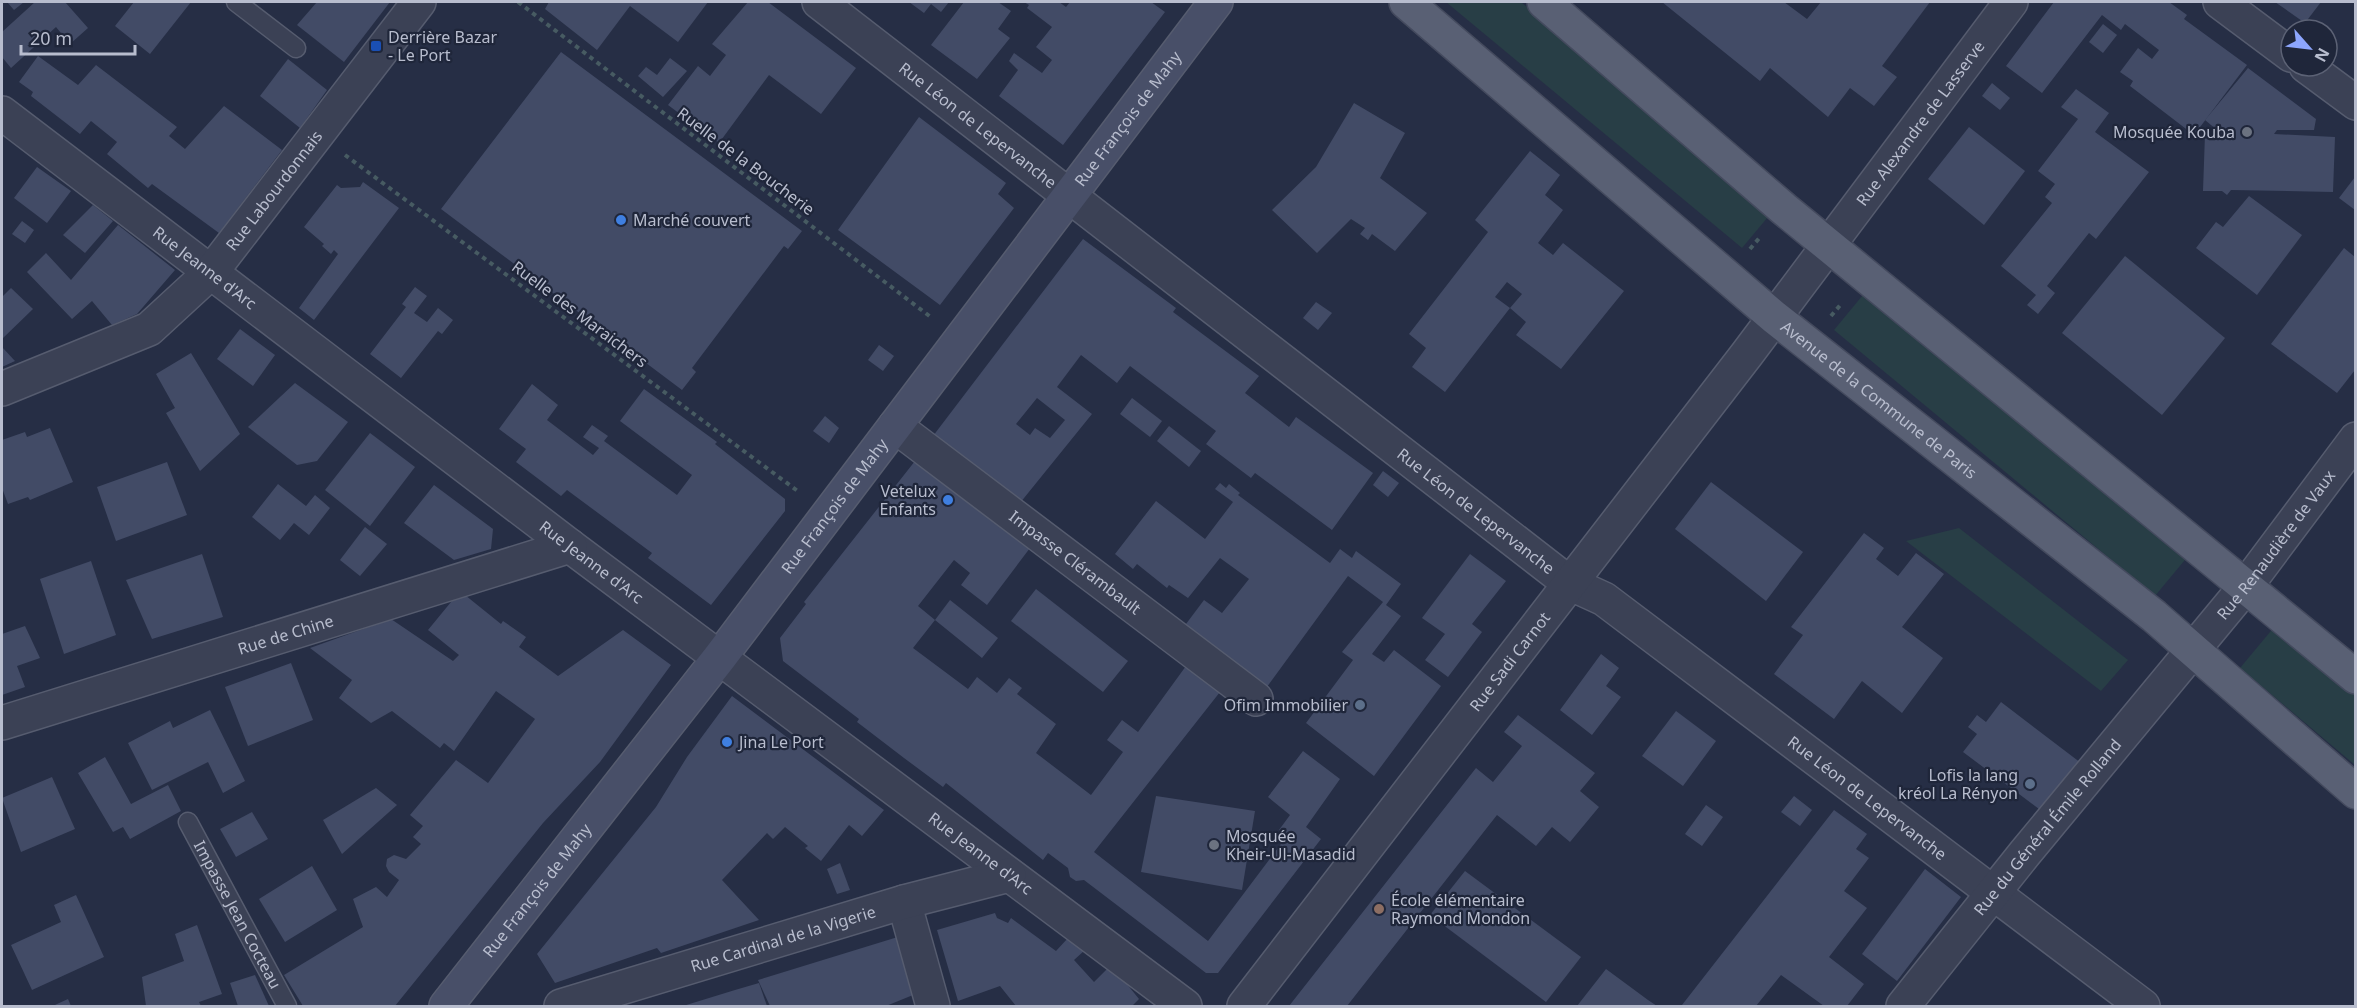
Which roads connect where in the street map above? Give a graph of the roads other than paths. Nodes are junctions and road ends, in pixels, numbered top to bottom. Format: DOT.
graph roads {
  1 [pos="236,2"];
  2 [pos="419,2"];
  3 [pos="819,2"];
  4 [pos="1216,2"];
  5 [pos="1406,2"];
  6 [pos="1544,2"];
  7 [pos="2011,2"];
  8 [pos="2220,2"];
  9 [pos="2279,46"];
  10 [pos="296,48"];
  11 [pos="2322,78"];
  12 [pos="2355,103"];
  13 [pos="2,113"];
  14 [pos="1070,195"];
  15 [pos="1827,245"];
  16 [pos="212,271"];
  17 [pos="1773,317"];
  18 [pos="2,389"];
  19 [pos="895,426"];
  20 [pos="2355,439"];
  21 [pos="570,546"];
  22 [pos="1569,583"];
  23 [pos="2246,586"];
  24 [pos="2193,650"];
  25 [pos="720,657"];
  26 [pos="2355,677"];
  27 [pos="1256,699"];
  28 [pos="2,723"];
  29 [pos="2355,792"];
  30 [pos="188,822"];
  31 [pos="1009,875"];
  32 [pos="1994,892"];
  33 [pos="904,902"];
  34 [pos="287,1006"];
  35 [pos="446,1006"];
  36 [pos="561,1006"];
  37 [pos="933,1006"];
  38 [pos="1185,1006"];
  39 [pos="1244,1006"];
  40 [pos="1903,1006"];
  41 [pos="2143,1006"];
  1 -- 10 [label="lane"];
  2 -- 16 [label="street, Rue Labourdonnais"];
  3 -- 14 [label="street, Rue Léon de Lepervanche"];
  4 -- 14 [label="main road, Rue François de Mahy"];
  5 -- 17 [label="main road, Avenue de la Commune de Paris"];
  6 -- 15 [label="main road"];
  7 -- 15 [label="street, Rue Alexandre de Lasserve"];
  8 -- 9 [label="street"];
  11 -- 12 [label="street"];
  13 -- 16 [label="street, Rue Jeanne d'Arc"];
  14 -- 19 [label="main road, Rue François de Mahy"];
  14 -- 22 [label="street, Rue Léon de Lepervanche"];
  15 -- 17 [label="street, Rue Alexandre de Lasserve"];
  15 -- 23 [label="main road"];
  16 -- 18 [label="street, Rue Labourdonnais"];
  16 -- 21 [label="street, Rue Jeanne d'Arc"];
  17 -- 22 [label="street, Rue Sadi Carnot"];
  17 -- 24 [label="main road, Avenue de la Commune de Paris"];
  19 -- 25 [label="main road, Rue François de Mahy"];
  19 -- 27 [label="street, Impasse Clérambault"];
  20 -- 23 [label="street, Rue Renaudière de Vaux"];
  21 -- 25 [label="street, Rue Jeanne d'Arc"];
  21 -- 28 [label="street, Rue de Chine"];
  22 -- 32 [label="street, Rue Léon de Lepervanche"];
  22 -- 39 [label="street, Rue Sadi Carnot"];
  23 -- 24 [label="street, Rue Renaudière de Vaux"];
  23 -- 26 [label="main road"];
  24 -- 29 [label="main road, Avenue de la Commune de Paris"];
  24 -- 32 [label="street, Rue du Général Émile Rolland"];
  25 -- 31 [label="street, Rue Jeanne d'Arc"];
  25 -- 35 [label="main road, Rue François de Mahy"];
  30 -- 34 [label="lane, Impasse Jean Cocteau"];
  31 -- 33 [label="street, Rue Cardinal de la Vigerie"];
  31 -- 38 [label="street, Rue Jeanne d'Arc"];
  32 -- 40 [label="street, Rue du Général Émile Rolland"];
  32 -- 41 [label="street, Rue Léon de Lepervanche"];
  33 -- 36 [label="street, Rue Cardinal de la Vigerie"];
  33 -- 37 [label="street"];
}
